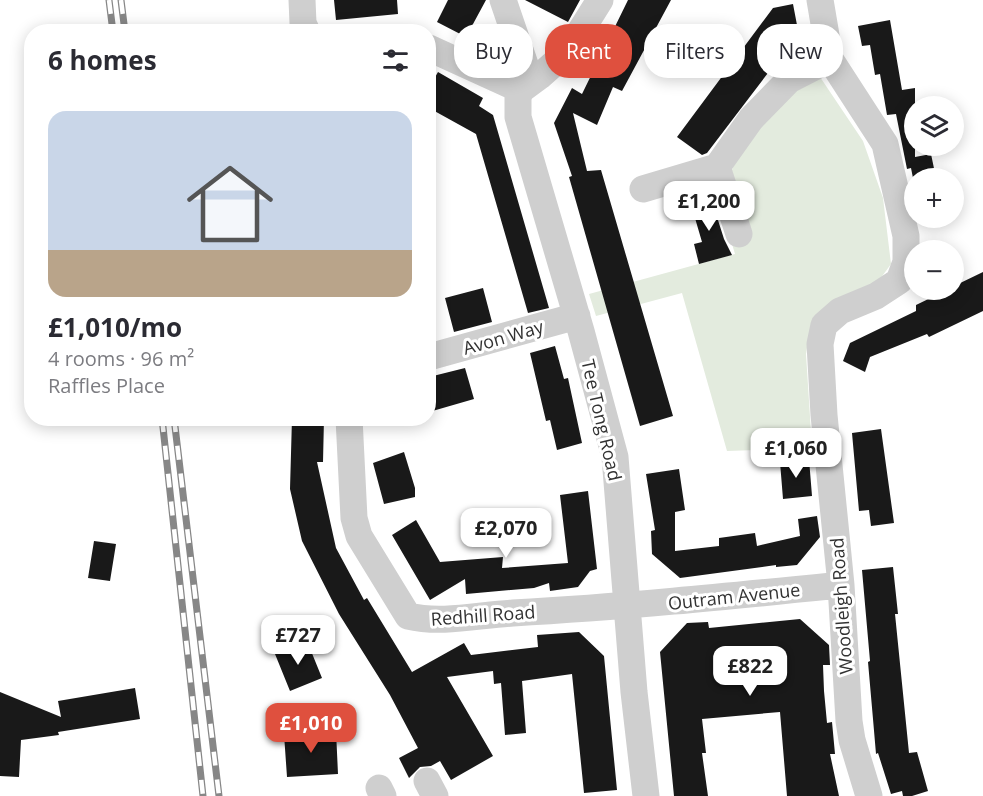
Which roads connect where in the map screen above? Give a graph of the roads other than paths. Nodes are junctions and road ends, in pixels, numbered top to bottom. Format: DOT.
graph roads {
  1 [pos="302,0"];
  2 [pos="503,0"];
  3 [pos="600,0"];
  4 [pos="820,0"];
  5 [pos="303,24"];
  6 [pos="824,24"];
  7 [pos="436,51"];
  8 [pos="793,78"];
  9 [pos="842,78"];
  10 [pos="526,86"];
  11 [pos="717,167"];
  12 [pos="643,189"];
  13 [pos="739,234"];
  14 [pos="577,316"];
  15 [pos="436,355"];
  16 [pos="349,426"];
  17 [pos="841,585"];
  18 [pos="627,607"];
  19 [pos="646,796"];
  20 [pos="869,796"];
  1 -- 5 [label="street"];
  2 -- 10 [label="street"];
  3 -- 10 [label="street"];
  4 -- 6 [label="street"];
  7 -- 10 [label="street"];
  8 -- 11 [label="street"];
  9 -- 17 [label="street, Woodleigh Road"];
  10 -- 14 [label="street, Tee Tong Road"];
  11 -- 12 [label="street"];
  11 -- 13 [label="street"];
  14 -- 15 [label="street, Avon Way"];
  14 -- 18 [label="street, Tee Tong Road"];
  16 -- 18 [label="street, Redhill Road"];
  17 -- 18 [label="street, Outram Avenue"];
  17 -- 20 [label="street, Woodleigh Road"];
  18 -- 19 [label="street, Tee Tong Road"];
}
